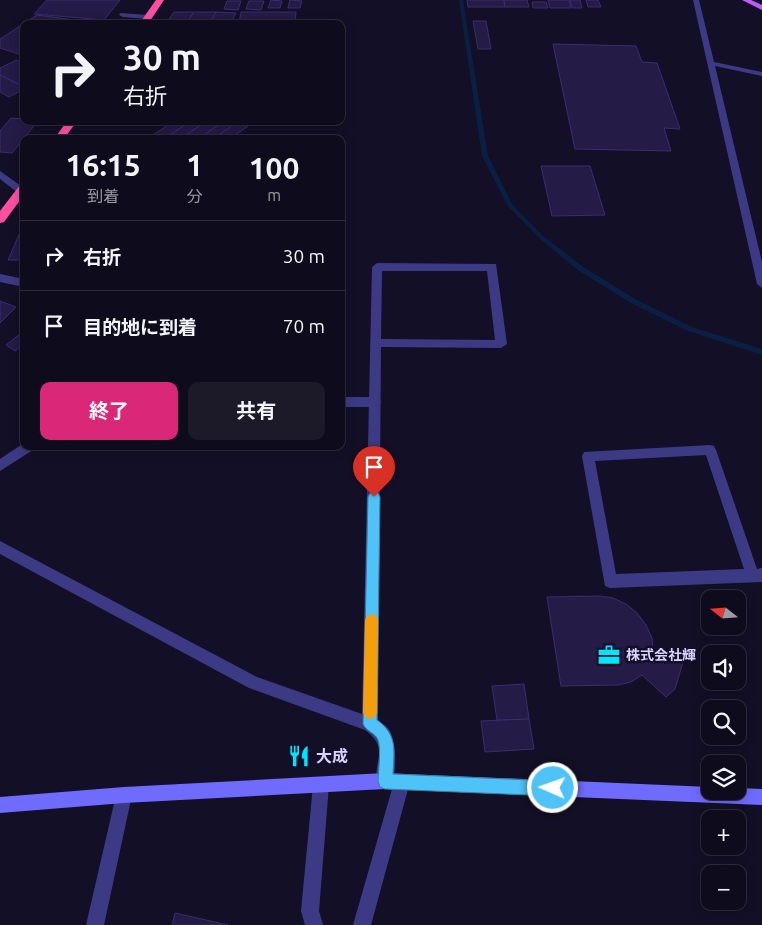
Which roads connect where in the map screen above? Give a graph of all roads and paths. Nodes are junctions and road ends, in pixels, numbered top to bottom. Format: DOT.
graph roads {
  1 [pos="160,0"];
  2 [pos="696,0"];
  3 [pos="746,0"];
  4 [pos="762,2"];
  5 [pos="762,8"];
  6 [pos="123,15"];
  7 [pos="145,20"];
  8 [pos="710,63"];
  9 [pos="762,74"];
  10 [pos="0,174"];
  11 [pos="20,188"];
  12 [pos="20,192"];
  13 [pos="0,219"];
  14 [pos="0,278"];
  15 [pos="20,282"];
  16 [pos="762,284"];
  17 [pos="376,343"];
  18 [pos="345,402"];
  19 [pos="375,402"];
  20 [pos="23,450"];
  21 [pos="0,466"];
  22 [pos="0,547"];
  23 [pos="758,575"];
  24 [pos="370,724"];
  25 [pos="393,782"];
  26 [pos="321,785"];
  27 [pos="124,795"];
  28 [pos="762,797"];
  29 [pos="0,805"];
  30 [pos="95,925"];
  31 [pos="314,925"];
  32 [pos="362,925"];
  1 -- 7 [label="highway"];
  2 -- 8 [label="street"];
  3 -- 4 [label="main road"];
  3 -- 5 [label="main road"];
  6 -- 7 [label="street"];
  8 -- 9 [label="street"];
  8 -- 16 [label="street"];
  10 -- 11 [label="street"];
  12 -- 13 [label="highway"];
  14 -- 15 [label="street"];
  17 -- 17 [label="street"];
  17 -- 19 [label="street"];
  18 -- 19 [label="street"];
  19 -- 24 [label="street"];
  20 -- 21 [label="street"];
  22 -- 24 [label="street"];
  23 -- 23 [label="street"];
  24 -- 25 [label="street"];
  25 -- 26 [label="street"];
  25 -- 28 [label="street"];
  25 -- 32 [label="street"];
  26 -- 27 [label="street"];
  26 -- 31 [label="street"];
  27 -- 29 [label="street"];
  27 -- 30 [label="street"];
}
